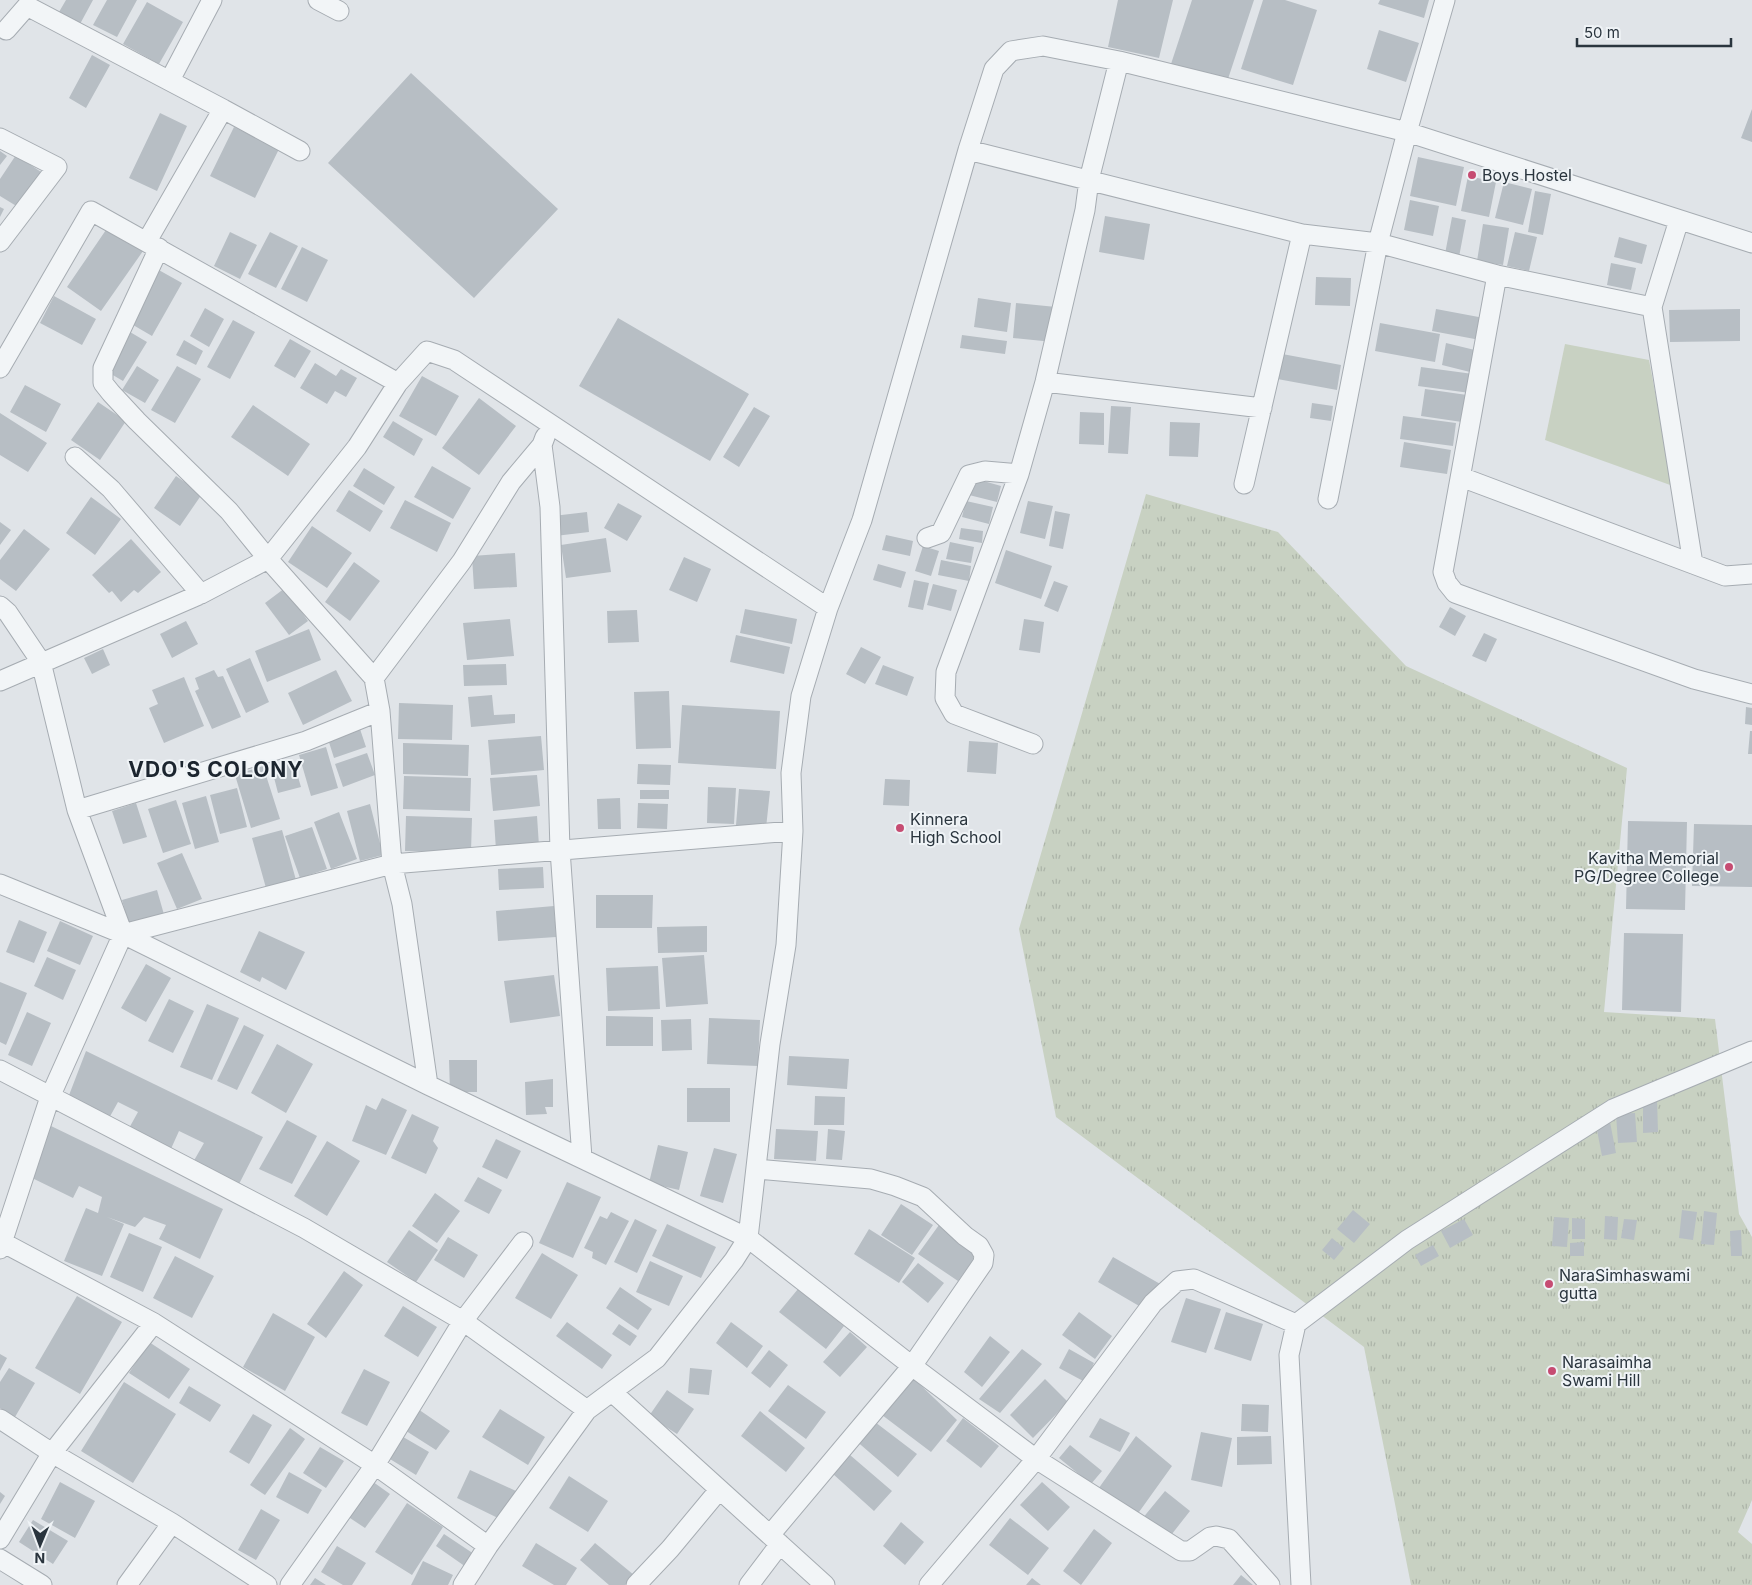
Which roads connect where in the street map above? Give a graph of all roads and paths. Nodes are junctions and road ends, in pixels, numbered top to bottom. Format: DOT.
graph roads {
  1 [pos="212,0"];
  2 [pos="318,0"];
  3 [pos="1445,0"];
  4 [pos="339,11"];
  5 [pos="2,30"];
  6 [pos="1119,61"];
  7 [pos="170,80"];
  8 [pos="224,109"];
  9 [pos="1408,132"];
  10 [pos="0,138"];
  11 [pos="968,150"];
  12 [pos="300,151"];
  13 [pos="1089,180"];
  14 [pos="1679,220"];
  15 [pos="1302,234"];
  16 [pos="0,242"];
  17 [pos="1378,243"];
  18 [pos="1752,243"];
  19 [pos="153,245"];
  20 [pos="1496,275"];
  21 [pos="1652,307"];
  22 [pos="0,368"];
  23 [pos="1045,382"];
  24 [pos="398,383"];
  25 [pos="1262,408"];
  26 [pos="549,423"];
  27 [pos="542,445"];
  28 [pos="75,457"];
  29 [pos="1019,474"];
  30 [pos="1461,477"];
  31 [pos="1244,484"];
  32 [pos="1328,499"];
  33 [pos="927,538"];
  34 [pos="268,559"];
  35 [pos="1693,564"];
  36 [pos="1752,574"];
  37 [pos="201,594"];
  38 [pos="0,606"];
  39 [pos="828,608"];
  40 [pos="41,662"];
  41 [pos="374,678"];
  42 [pos="0,680"];
  43 [pos="1752,694"];
  44 [pos="380,711"];
  45 [pos="1032,744"];
  46 [pos="77,810"];
  47 [pos="793,831"];
  48 [pos="560,850"];
  49 [pos="392,864"];
  50 [pos="0,884"];
  51 [pos="123,934"];
  52 [pos="1752,1051"];
  53 [pos="0,1070"];
  54 [pos="428,1085"];
  55 [pos="50,1097"];
  56 [pos="582,1158"];
  57 [pos="756,1169"];
  58 [pos="748,1238"];
  59 [pos="523,1242"];
  60 [pos="1,1244"];
  61 [pos="463,1321"];
  62 [pos="154,1323"];
  63 [pos="1296,1324"];
  64 [pos="912,1366"];
  65 [pos="612,1392"];
  66 [pos="587,1410"];
  67 [pos="0,1419"];
  68 [pos="52,1453"];
  69 [pos="1036,1459"];
  70 [pos="375,1465"];
  71 [pos="719,1490"];
  72 [pos="172,1523"];
  73 [pos="0,1539"];
  74 [pos="775,1540"];
  75 [pos="488,1546"];
  76 [pos="0,1559"];
  77 [pos="42,1585"];
  78 [pos="127,1585"];
  79 [pos="267,1585"];
  80 [pos="290,1585"];
  81 [pos="463,1585"];
  82 [pos="636,1585"];
  83 [pos="749,1585"];
  84 [pos="825,1585"];
  85 [pos="929,1585"];
  86 [pos="1270,1585"];
  87 [pos="1301,1585"];
  1 -- 7 [label="street"];
  2 -- 4 [label="street"];
  3 -- 9 [label="street"];
  5 -- 7 [label="street"];
  6 -- 9 [label="street"];
  6 -- 11 [label="street"];
  6 -- 13 [label="street"];
  7 -- 8 [label="street"];
  8 -- 12 [label="street"];
  8 -- 19 [label="street"];
  9 -- 14 [label="street"];
  9 -- 17 [label="street"];
  10 -- 16 [label="street"];
  11 -- 13 [label="street"];
  11 -- 39 [label="street"];
  13 -- 15 [label="street"];
  13 -- 23 [label="street"];
  14 -- 18 [label="street"];
  14 -- 21 [label="street"];
  15 -- 17 [label="street"];
  15 -- 25 [label="street"];
  17 -- 20 [label="street"];
  17 -- 32 [label="street"];
  19 -- 22 [label="street"];
  19 -- 24 [label="street"];
  19 -- 34 [label="street"];
  20 -- 21 [label="street"];
  20 -- 30 [label="street"];
  21 -- 35 [label="street"];
  23 -- 25 [label="street"];
  23 -- 29 [label="street"];
  24 -- 26 [label="street"];
  24 -- 34 [label="street"];
  25 -- 31 [label="street"];
  26 -- 27 [label="street"];
  26 -- 39 [label="street"];
  27 -- 41 [label="street"];
  27 -- 48 [label="street"];
  28 -- 37 [label="street"];
  29 -- 33 [label="street"];
  29 -- 45 [label="street"];
  30 -- 35 [label="street"];
  30 -- 43 [label="street"];
  34 -- 37 [label="street"];
  34 -- 41 [label="street"];
  35 -- 36 [label="street"];
  37 -- 40 [label="street"];
  38 -- 40 [label="street"];
  39 -- 47 [label="street"];
  40 -- 42 [label="street"];
  40 -- 46 [label="street"];
  41 -- 44 [label="street"];
  44 -- 46 [label="street"];
  44 -- 49 [label="street"];
  46 -- 51 [label="street"];
  47 -- 48 [label="street"];
  47 -- 57 [label="street"];
  48 -- 49 [label="street"];
  48 -- 56 [label="street"];
  49 -- 51 [label="street"];
  49 -- 54 [label="street"];
  50 -- 51 [label="street"];
  51 -- 54 [label="street"];
  51 -- 55 [label="street"];
  52 -- 63 [label="street"];
  53 -- 55 [label="street"];
  54 -- 56 [label="street"];
  55 -- 60 [label="street"];
  55 -- 61 [label="street"];
  56 -- 58 [label="street"];
  57 -- 58 [label="street"];
  57 -- 64 [label="street"];
  58 -- 64 [label="street"];
  58 -- 65 [label="street"];
  59 -- 61 [label="street"];
  60 -- 62 [label="street"];
  61 -- 66 [label="street"];
  61 -- 70 [label="street"];
  62 -- 68 [label="street"];
  62 -- 70 [label="street"];
  63 -- 69 [label="street"];
  63 -- 87 [label="street"];
  64 -- 69 [label="street"];
  64 -- 74 [label="street"];
  65 -- 66 [label="street"];
  65 -- 71 [label="street"];
  66 -- 75 [label="street"];
  67 -- 68 [label="street"];
  68 -- 72 [label="street"];
  68 -- 73 [label="street"];
  69 -- 85 [label="street"];
  69 -- 86 [label="street"];
  70 -- 75 [label="street"];
  70 -- 80 [label="street"];
  71 -- 74 [label="street"];
  71 -- 82 [label="street"];
  72 -- 78 [label="street"];
  72 -- 79 [label="street"];
  74 -- 83 [label="street"];
  74 -- 84 [label="street"];
  75 -- 81 [label="street"];
  76 -- 77 [label="street"];
}
